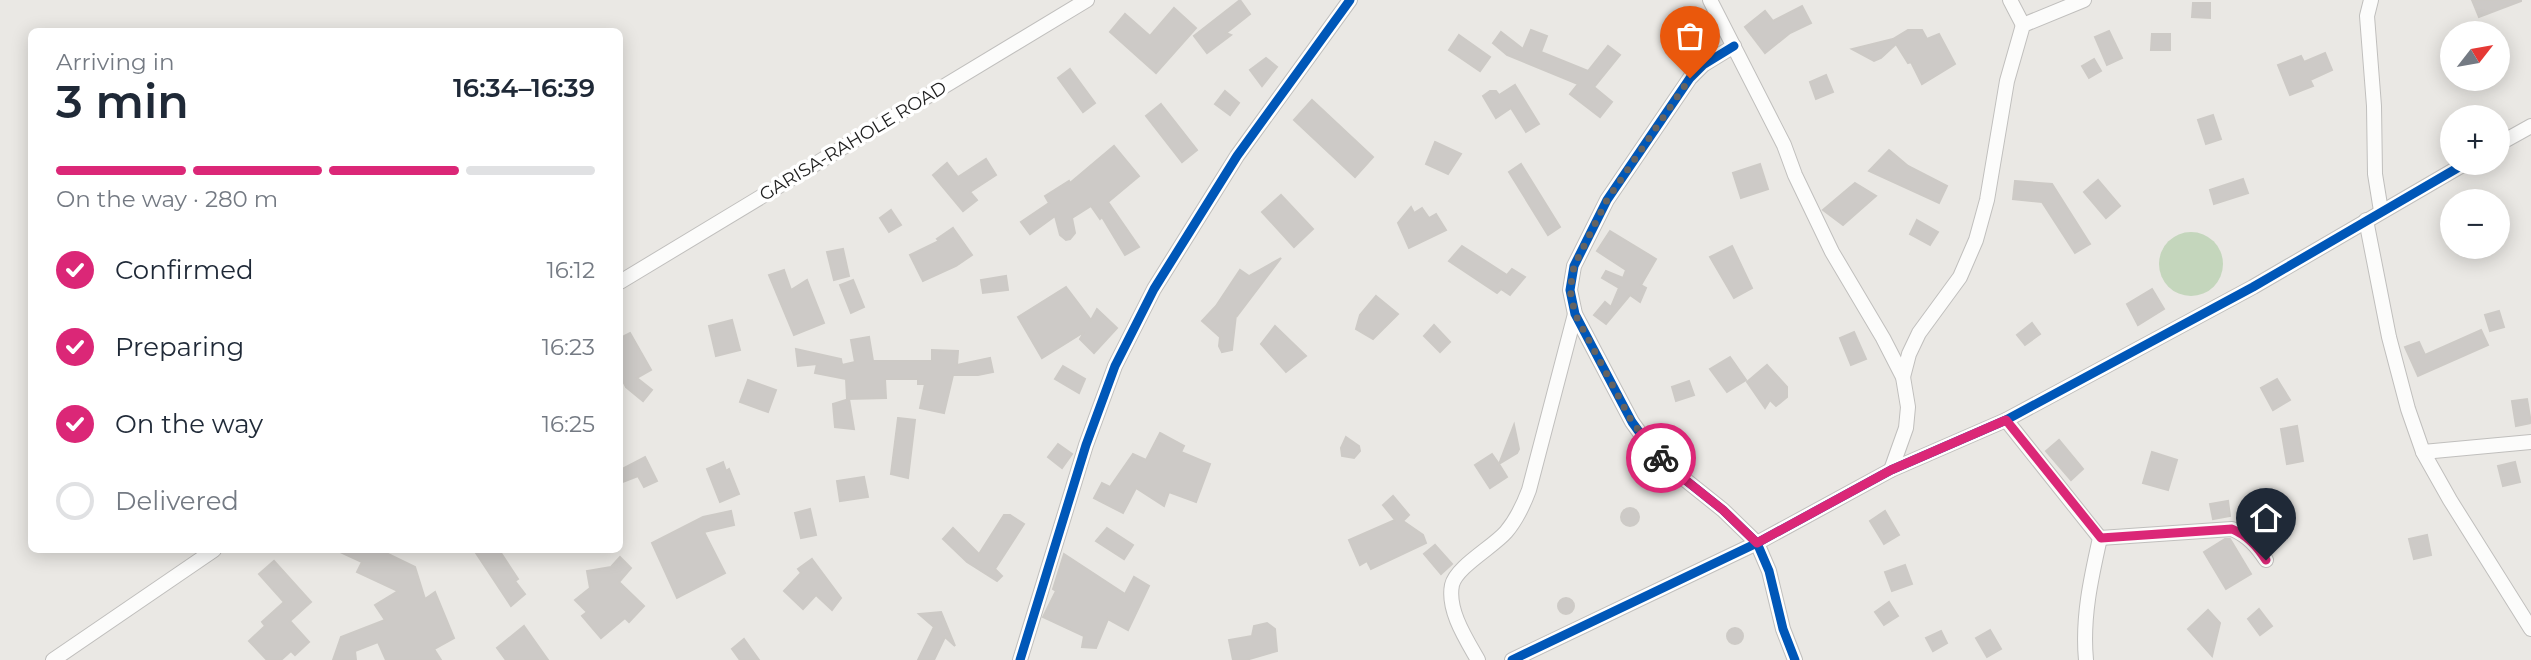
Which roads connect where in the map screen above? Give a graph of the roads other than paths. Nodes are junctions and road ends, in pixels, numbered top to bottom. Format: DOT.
graph roads {
  1 [pos="1087,0"];
  2 [pos="1350,0"];
  3 [pos="1710,0"];
  4 [pos="2010,0"];
  5 [pos="2084,0"];
  6 [pos="2371,0"];
  7 [pos="2023,25"];
  8 [pos="1734,46"];
  9 [pos="2531,126"];
  10 [pos="2510,138"];
  11 [pos="2445,175"];
  12 [pos="2381,211"];
  13 [pos="2366,220"];
  14 [pos="623,280"];
  15 [pos="1575,314"];
  16 [pos="1903,377"];
  17 [pos="2006,420"];
  18 [pos="2531,442"];
  19 [pos="2423,452"];
  20 [pos="1891,470"];
  21 [pos="2101,538"];
  22 [pos="1757,543"];
  23 [pos="210,553"];
  24 [pos="2266,560"];
  25 [pos="2531,629"];
  26 [pos="53,660"];
  27 [pos="1020,660"];
  28 [pos="1478,660"];
  29 [pos="1511,660"];
  30 [pos="1796,660"];
  31 [pos="2086,660"];
  1 -- 14 [label="street, GARISA-RAHOLE ROAD"];
  2 -- 27 [label="street"];
  3 -- 8 [label="street"];
  4 -- 7 [label="street"];
  5 -- 7 [label="street"];
  6 -- 12 [label="street"];
  7 -- 16 [label="street"];
  8 -- 15 [label="street"];
  8 -- 16 [label="street"];
  9 -- 10 [label="street"];
  11 -- 12 [label="street"];
  12 -- 13 [label="street"];
  13 -- 17 [label="street"];
  13 -- 19 [label="street"];
  15 -- 22 [label="street"];
  15 -- 28 [label="street"];
  16 -- 20 [label="street"];
  17 -- 20 [label="street"];
  17 -- 21 [label="street"];
  18 -- 19 [label="street"];
  19 -- 25 [label="street"];
  20 -- 22 [label="street"];
  21 -- 24 [label="street"];
  21 -- 31 [label="street"];
  22 -- 29 [label="street"];
  22 -- 30 [label="street"];
  23 -- 26 [label="street"];
}
